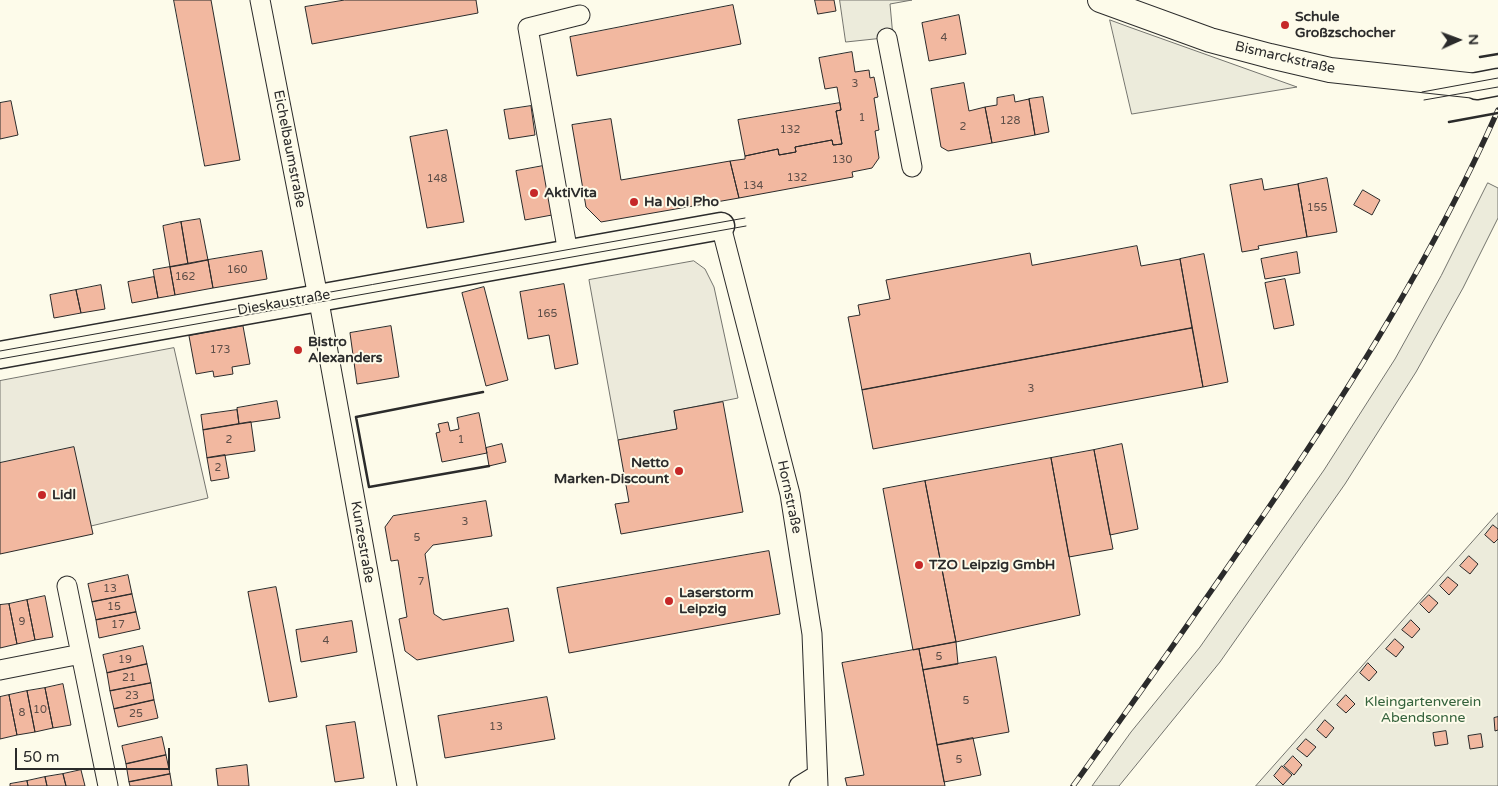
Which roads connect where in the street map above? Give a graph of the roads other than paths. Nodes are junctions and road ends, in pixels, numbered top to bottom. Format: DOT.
graph roads {
  1 [pos="260,0"];
  2 [pos="1100,0"];
  3 [pos="580,15"];
  4 [pos="887,38"];
  5 [pos="1487,84"];
  6 [pos="912,168"];
  7 [pos="721,226"];
  8 [pos="568,253"];
  9 [pos="318,297"];
  10 [pos="0,355"];
  11 [pos="66,586"];
  12 [pos="81,654"];
  13 [pos="0,670"];
  14 [pos="818,780"];
  15 [pos="108,786"];
  16 [pos="407,786"];
  17 [pos="799,786"];
  1 -- 9 [label="street, Eichelbaumstraße"];
  2 -- 5 [label="street, Bismarckstraße"];
  3 -- 8 [label="street"];
  4 -- 6 [label="street"];
  7 -- 8 [label="main road, Dieskaustraße"];
  7 -- 14 [label="street, Hornstraße"];
  8 -- 9 [label="main road, Dieskaustraße"];
  9 -- 10 [label="main road, Dieskaustraße"];
  9 -- 16 [label="street, Kunzestraße"];
  11 -- 12 [label="street"];
  12 -- 13 [label="street"];
  12 -- 15 [label="street"];
  14 -- 17 [label="street, Hornstraße"];
}
